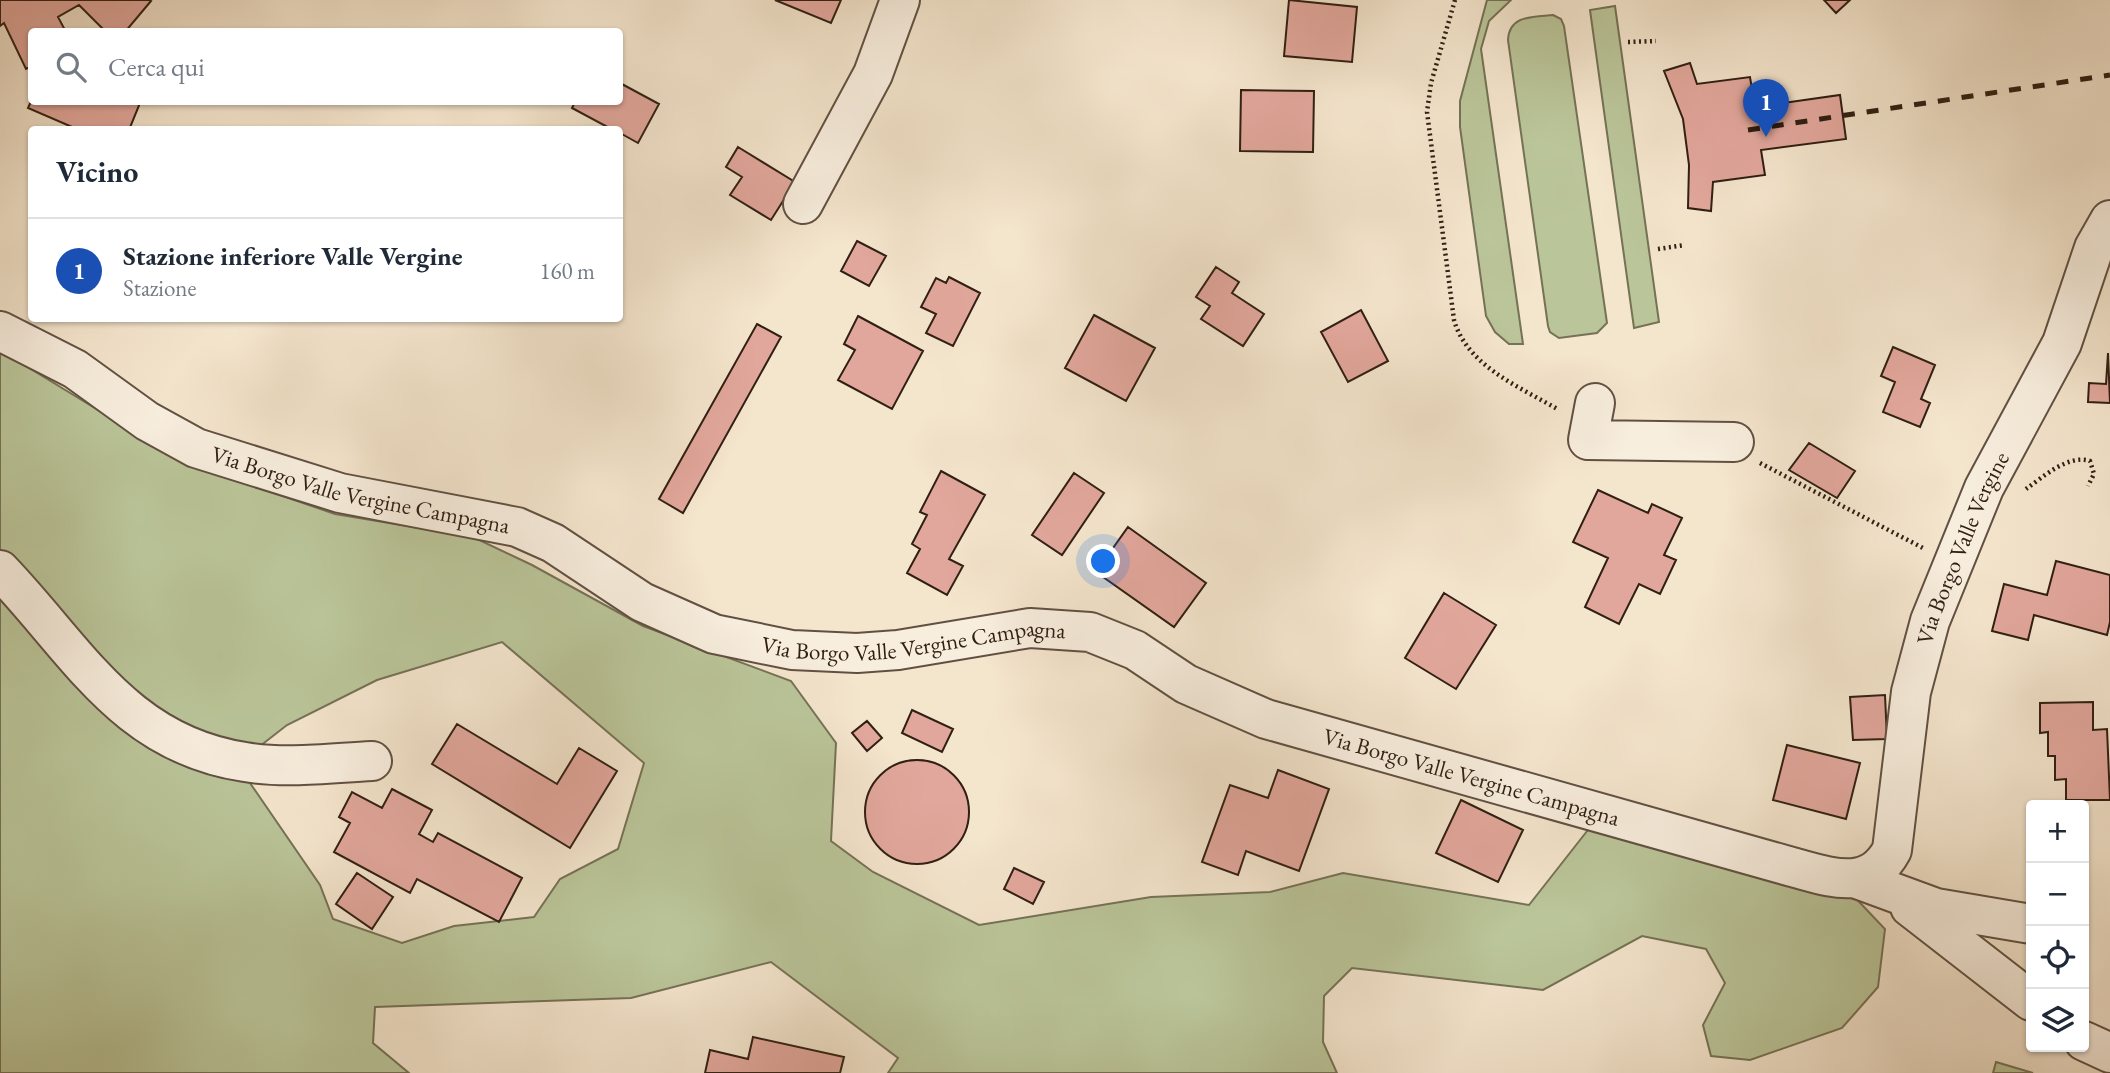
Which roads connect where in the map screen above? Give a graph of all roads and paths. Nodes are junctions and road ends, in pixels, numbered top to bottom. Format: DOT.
graph roads {
  1 [pos="900,0"];
  2 [pos="1455,0"];
  3 [pos="1656,41"];
  4 [pos="1628,42"];
  5 [pos="803,204"];
  6 [pos="2110,220"];
  7 [pos="1685,245"];
  8 [pos="1658,249"];
  9 [pos="0,331"];
  10 [pos="1589,433"];
  11 [pos="1726,442"];
  12 [pos="2088,486"];
  13 [pos="2021,492"];
  14 [pos="1954,563"];
  15 [pos="0,570"];
  16 [pos="372,761"];
  17 [pos="1857,879"];
  18 [pos="1891,893"];
  19 [pos="2026,923"];
  20 [pos="2026,997"];
  21 [pos="2089,1043"];
  22 [pos="2110,1053"];
  1 -- 5 [label="street"];
  2 -- 10 [label="path"];
  3 -- 4 [label="path"];
  6 -- 14 [label="street, Via Borgo Valle Vergine"];
  7 -- 8 [label="path"];
  9 -- 17 [label="street, Via Borgo Valle Vergine Campagna"];
  10 -- 11 [label="street"];
  11 -- 14 [label="path"];
  12 -- 13 [label="path"];
  14 -- 17 [label="street, Via Borgo Valle Vergine"];
  15 -- 16 [label="street"];
  17 -- 18 [label="street, Via Borgo Valle Vergine Campagna"];
  18 -- 19 [label="street"];
  18 -- 20 [label="street"];
  21 -- 22 [label="street"];
}
